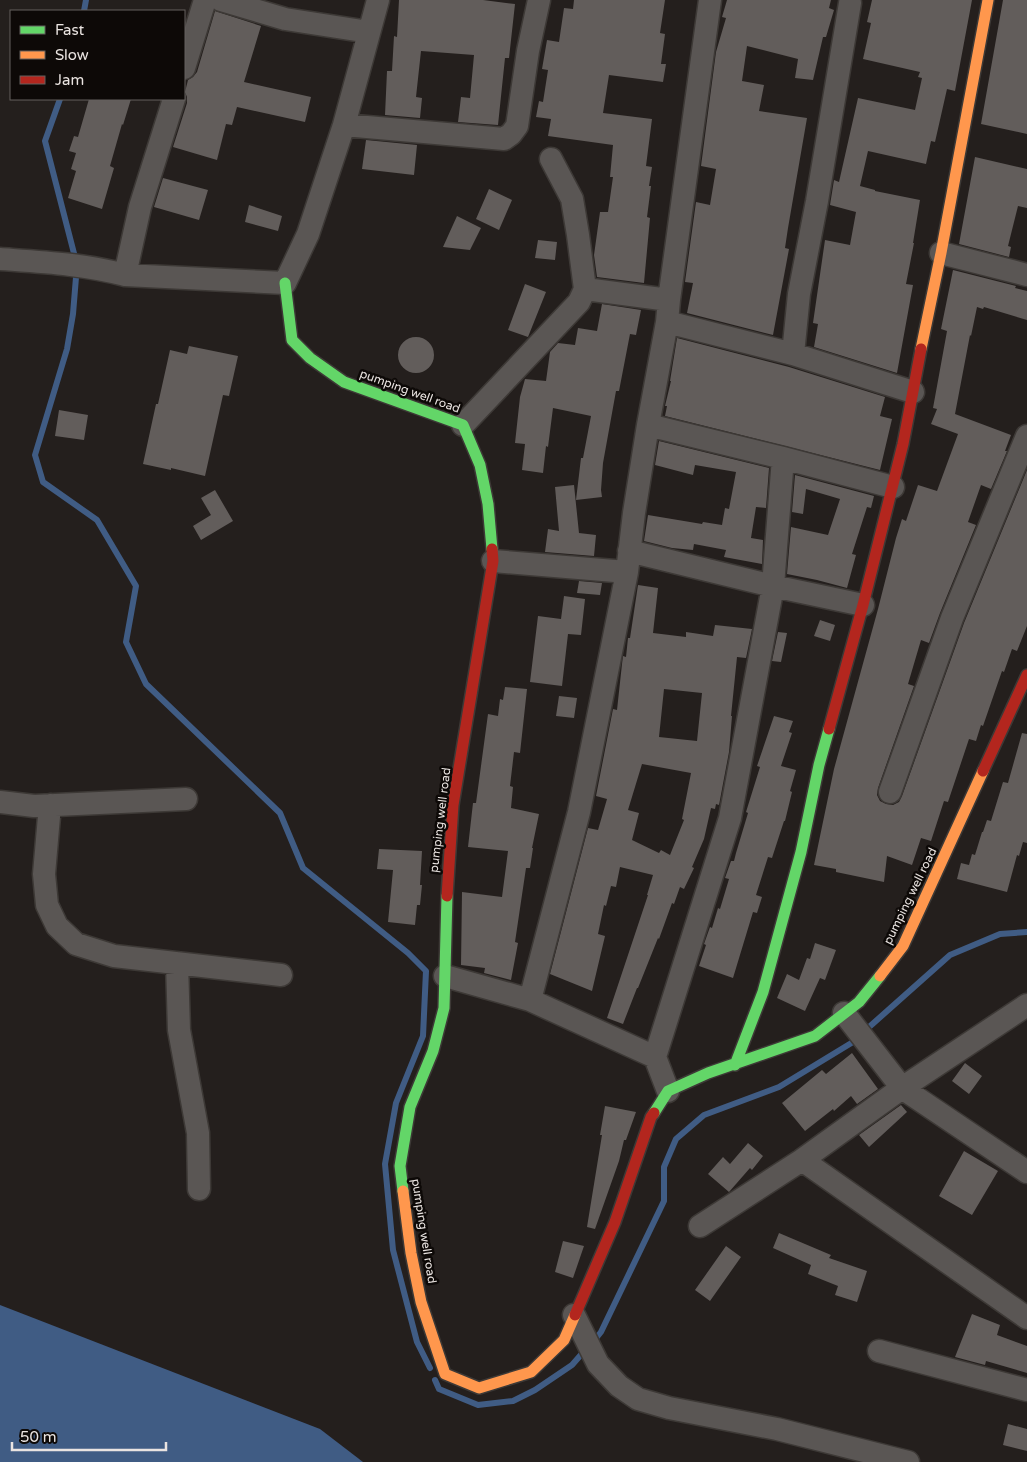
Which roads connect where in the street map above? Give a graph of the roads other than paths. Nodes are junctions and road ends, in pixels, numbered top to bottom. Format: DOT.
graph roads {
  1 [pos="205,0"];
  2 [pos="220,0"];
  3 [pos="378,0"];
  4 [pos="539,0"];
  5 [pos="710,0"];
  6 [pos="988,0"];
  7 [pos="850,3"];
  8 [pos="369,32"];
  9 [pos="185,65"];
  10 [pos="174,100"];
  11 [pos="344,125"];
  12 [pos="551,159"];
  13 [pos="942,253"];
  14 [pos="0,259"];
  15 [pos="125,275"];
  16 [pos="1027,275"];
  17 [pos="285,283"];
  18 [pos="585,289"];
  19 [pos="669,300"];
  20 [pos="668,322"];
  21 [pos="793,354"];
  22 [pos="913,392"];
  23 [pos="463,425"];
  24 [pos="648,425"];
  25 [pos="1027,436"];
  26 [pos="783,458"];
  27 [pos="893,487"];
  28 [pos="628,561"];
  29 [pos="493,562"];
  30 [pos="773,586"];
  31 [pos="863,604"];
  32 [pos="1027,675"];
  33 [pos="890,792"];
  34 [pos="186,799"];
  35 [pos="0,802"];
  36 [pos="50,805"];
  37 [pos="177,963"];
  38 [pos="280,975"];
  39 [pos="445,976"];
  40 [pos="530,1000"];
  41 [pos="1027,1005"];
  42 [pos="844,1013"];
  43 [pos="655,1057"];
  44 [pos="735,1065"];
  45 [pos="902,1088"];
  46 [pos="668,1091"];
  47 [pos="802,1160"];
  48 [pos="1027,1172"];
  49 [pos="199,1189"];
  50 [pos="700,1226"];
  51 [pos="1027,1318"];
  52 [pos="578,1325"];
  53 [pos="879,1351"];
  54 [pos="1027,1390"];
  55 [pos="908,1462"];
  1 -- 9 [label="street"];
  2 -- 8 [label="street"];
  3 -- 8 [label="street"];
  4 -- 11 [label="street"];
  5 -- 19 [label="street"];
  6 -- 13 [label="street"];
  7 -- 21 [label="street"];
  8 -- 11 [label="street"];
  10 -- 15 [label="street"];
  11 -- 17 [label="street"];
  12 -- 18 [label="street"];
  13 -- 16 [label="street"];
  13 -- 22 [label="street"];
  14 -- 15 [label="street"];
  15 -- 17 [label="street"];
  17 -- 23 [label="street, pumping well road"];
  18 -- 19 [label="street"];
  18 -- 23 [label="street"];
  19 -- 20 [label="street"];
  20 -- 21 [label="street"];
  20 -- 24 [label="street"];
  21 -- 22 [label="street"];
  22 -- 27 [label="street"];
  23 -- 29 [label="street, pumping well road"];
  24 -- 26 [label="street"];
  24 -- 28 [label="street"];
  25 -- 33 [label="street"];
  26 -- 27 [label="street"];
  26 -- 30 [label="street"];
  27 -- 31 [label="street"];
  28 -- 29 [label="street"];
  28 -- 30 [label="street"];
  28 -- 40 [label="street"];
  29 -- 39 [label="street, pumping well road"];
  30 -- 31 [label="street"];
  30 -- 43 [label="street"];
  31 -- 44 [label="street"];
  32 -- 42 [label="street, pumping well road"];
  34 -- 36 [label="street"];
  35 -- 36 [label="street"];
  36 -- 37 [label="street"];
  37 -- 38 [label="street"];
  37 -- 49 [label="street"];
  39 -- 40 [label="street"];
  39 -- 52 [label="street, pumping well road"];
  40 -- 43 [label="street"];
  41 -- 45 [label="street"];
  42 -- 44 [label="street, pumping well road"];
  42 -- 45 [label="street"];
  43 -- 46 [label="street"];
  44 -- 46 [label="street, pumping well road"];
  45 -- 47 [label="street"];
  45 -- 48 [label="street"];
  46 -- 52 [label="street, pumping well road"];
  47 -- 50 [label="street"];
  47 -- 51 [label="street"];
  52 -- 55 [label="street"];
  53 -- 54 [label="street"];
}
